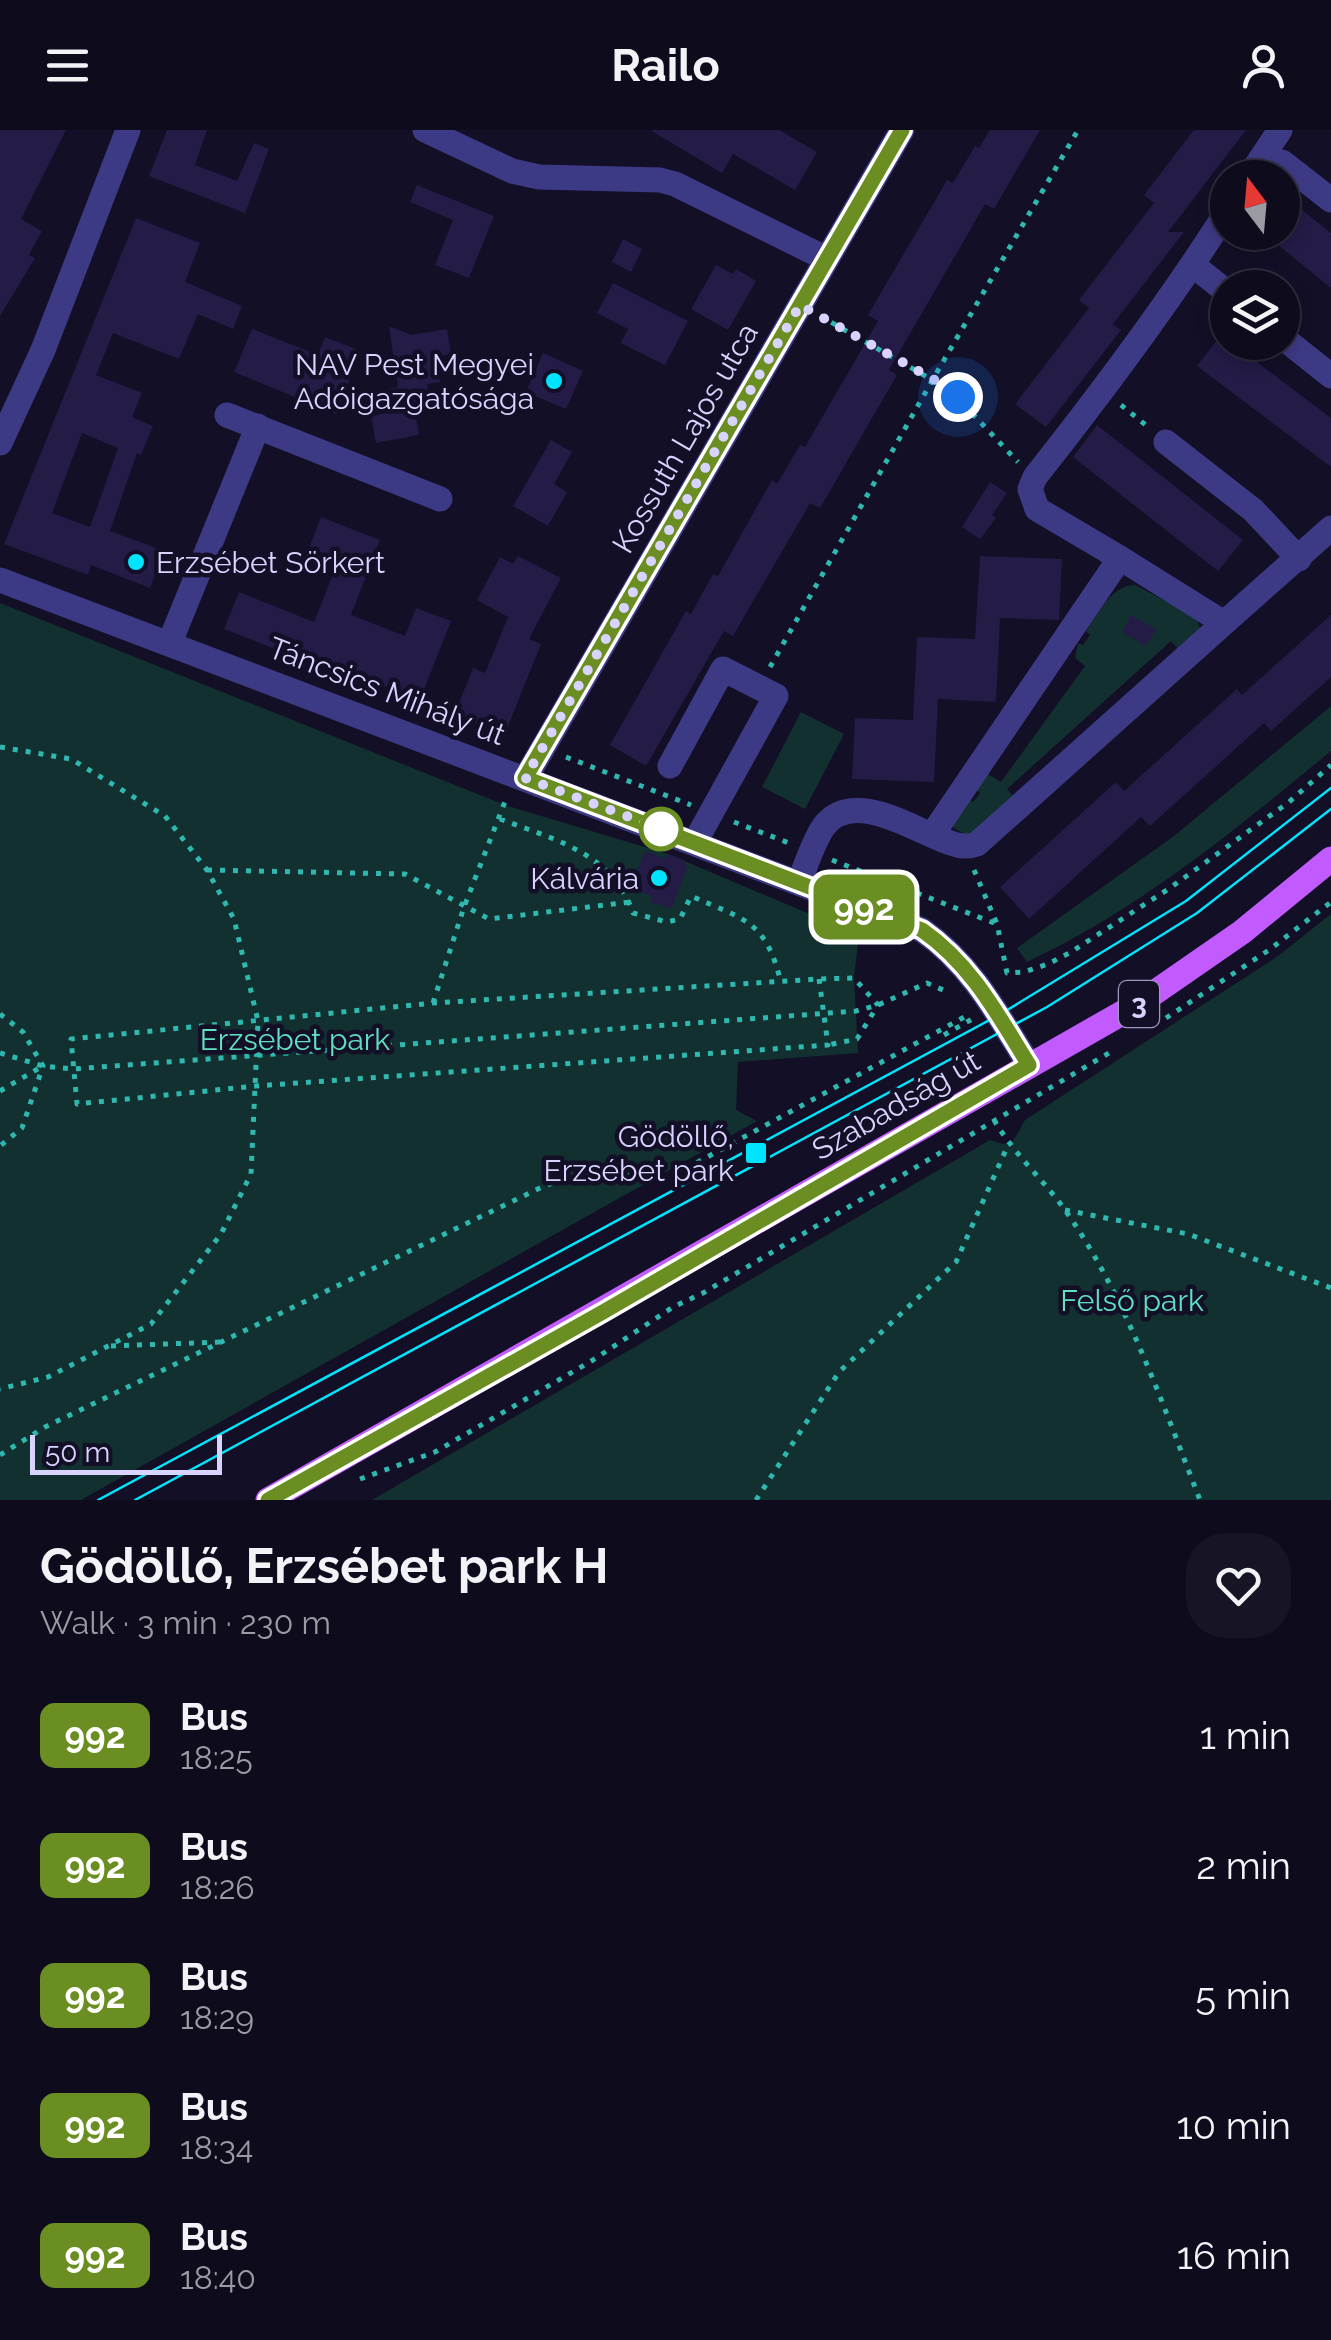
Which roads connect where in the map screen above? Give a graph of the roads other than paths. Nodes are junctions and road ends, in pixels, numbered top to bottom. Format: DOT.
graph roads {
  1 [pos="128,130"];
  2 [pos="425,130"];
  3 [pos="902,130"];
  4 [pos="1280,130"];
  5 [pos="1260,160"];
  6 [pos="1300,176"];
  7 [pos="1331,200"];
  8 [pos="1210,238"];
  9 [pos="827,260"];
  10 [pos="1193,265"];
  11 [pos="1210,278"];
  12 [pos="1300,351"];
  13 [pos="1331,376"];
  14 [pos="226,414"];
  15 [pos="258,426"];
  16 [pos="0,442"];
  17 [pos="1166,442"];
  18 [pos="440,499"];
  19 [pos="1331,528"];
  20 [pos="1120,558"];
  21 [pos="1299,559"];
  22 [pos="0,580"];
  23 [pos="1224,623"];
  24 [pos="170,642"];
  25 [pos="670,766"];
  26 [pos="518,776"];
  27 [pos="932,836"];
  28 [pos="695,842"];
  29 [pos="1331,859"];
  30 [pos="799,884"];
  31 [pos="1029,1065"];
  32 [pos="268,1500"];
  1 -- 16 [label="street"];
  2 -- 9 [label="street"];
  3 -- 9 [label="street, Kossuth Lajos utca"];
  4 -- 5 [label="street"];
  6 -- 7 [label="street"];
  8 -- 10 [label="street"];
  9 -- 26 [label="street, Kossuth Lajos utca"];
  10 -- 11 [label="street"];
  10 -- 20 [label="street"];
  12 -- 13 [label="street"];
  14 -- 15 [label="street"];
  15 -- 18 [label="street"];
  15 -- 24 [label="street"];
  17 -- 21 [label="street"];
  19 -- 21 [label="street"];
  20 -- 23 [label="street"];
  20 -- 27 [label="street"];
  21 -- 23 [label="street"];
  22 -- 24 [label="street, Táncsics Mihály út"];
  23 -- 27 [label="street"];
  24 -- 26 [label="street, Táncsics Mihály út"];
  25 -- 28 [label="street"];
  26 -- 28 [label="street, Táncsics Mihály út"];
  27 -- 30 [label="street"];
  28 -- 30 [label="street, Táncsics Mihály út"];
  29 -- 31 [label="main road, Szabadság út / 3"];
  30 -- 31 [label="street, Táncsics Mihály út"];
  31 -- 32 [label="main road, Szabadság út / 3"];
}
